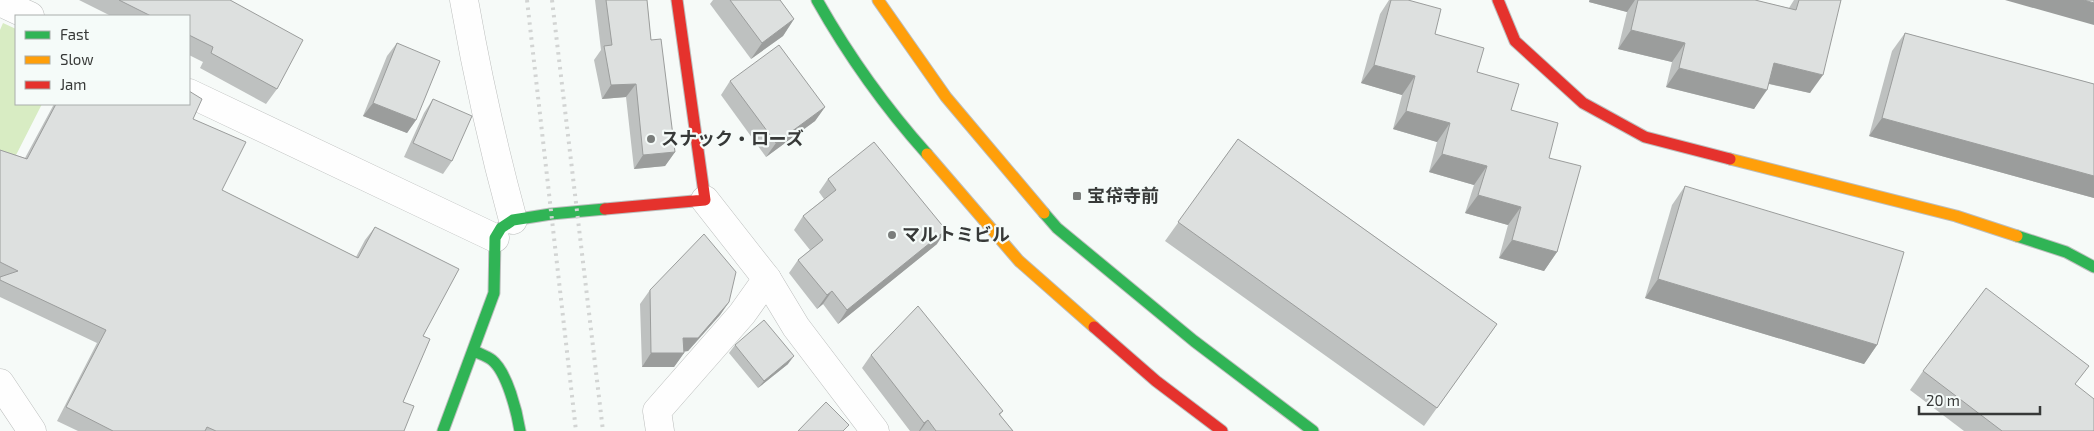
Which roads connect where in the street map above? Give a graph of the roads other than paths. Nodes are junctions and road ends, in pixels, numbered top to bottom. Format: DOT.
graph roads {
  1 [pos="464,0"];
  2 [pos="677,0"];
  3 [pos="817,0"];
  4 [pos="878,0"];
  5 [pos="1498,0"];
  6 [pos="0,2"];
  7 [pos="28,15"];
  8 [pos="190,93"];
  9 [pos="705,200"];
  10 [pos="504,229"];
  11 [pos="2094,267"];
  12 [pos="767,279"];
  13 [pos="474,351"];
  14 [pos="0,383"];
  15 [pos="32,431"];
  16 [pos="443,431"];
  17 [pos="520,431"];
  18 [pos="660,431"];
  19 [pos="875,431"];
  20 [pos="1222,431"];
  21 [pos="1313,431"];
  1 -- 10 [label="street"];
  2 -- 9 [label="street"];
  3 -- 20 [label="street"];
  4 -- 21 [label="street"];
  5 -- 11 [label="street"];
  6 -- 7 [label="street"];
  8 -- 10 [label="street"];
  9 -- 10 [label="street"];
  9 -- 12 [label="street"];
  10 -- 13 [label="street"];
  12 -- 18 [label="street"];
  12 -- 19 [label="street"];
  13 -- 16 [label="street"];
  13 -- 17 [label="street"];
  14 -- 15 [label="street"];
}
